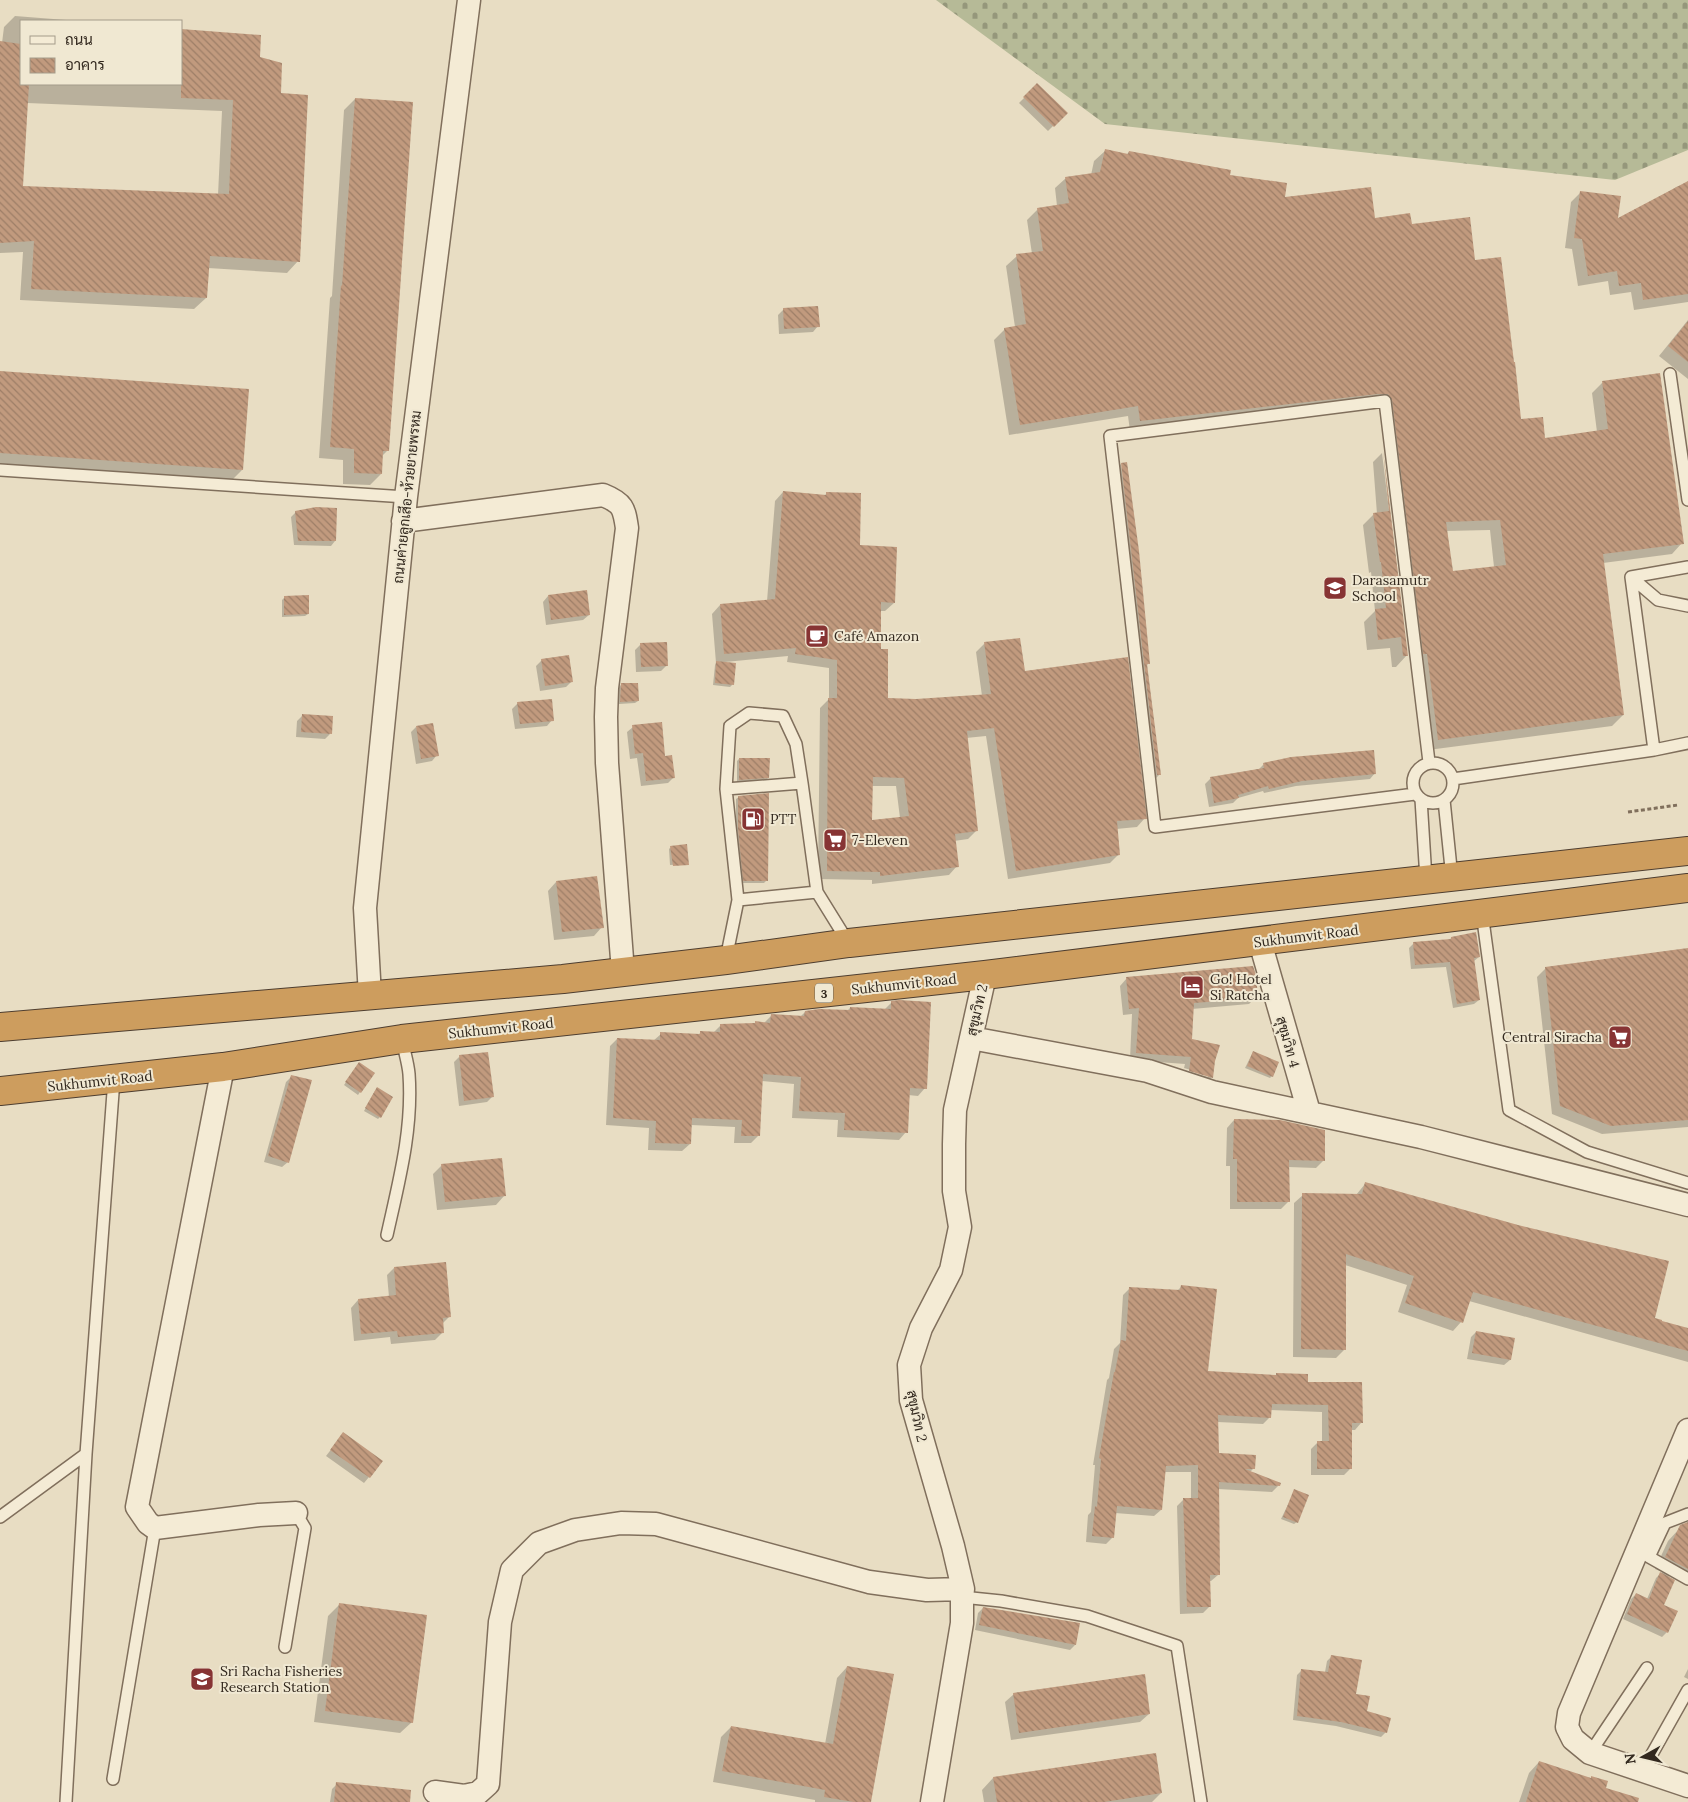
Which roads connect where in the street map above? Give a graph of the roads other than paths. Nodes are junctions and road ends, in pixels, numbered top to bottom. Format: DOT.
graph roads {
  1 [pos="469,0"];
  2 [pos="1670,374"];
  3 [pos="1682,411"];
  4 [pos="0,470"];
  5 [pos="406,497"];
  6 [pos="1688,500"];
  7 [pos="403,521"];
  8 [pos="1688,567"];
  9 [pos="1632,577"];
  10 [pos="1688,606"];
  11 [pos="1688,743"];
  12 [pos="1654,750"];
  13 [pos="1429,762"];
  14 [pos="1453,779"];
  15 [pos="802,783"];
  16 [pos="726,790"];
  17 [pos="1418,797"];
  18 [pos="1444,800"];
  19 [pos="1688,851"];
  20 [pos="1439,880"];
  21 [pos="1688,888"];
  22 [pos="817,892"];
  23 [pos="738,900"];
  24 [pos="1482,913"];
  25 [pos="1260,942"];
  26 [pos="849,943"];
  27 [pos="726,960"];
  28 [pos="622,972"];
  29 [pos="985,976"];
  30 [pos="370,996"];
  31 [pos="0,1028"];
  32 [pos="971,1038"];
  33 [pos="402,1039"];
  34 [pos="223,1067"];
  35 [pos="114,1080"];
  36 [pos="0,1091"];
  37 [pos="1309,1112"];
  38 [pos="1688,1183"];
  39 [pos="1688,1205"];
  40 [pos="387,1235"];
  41 [pos="1688,1430"];
  42 [pos="86,1454"];
  43 [pos="296,1513"];
  44 [pos="1688,1514"];
  45 [pos="0,1517"];
  46 [pos="155,1528"];
  47 [pos="1688,1579"];
  48 [pos="962,1593"];
  49 [pos="285,1647"];
  50 [pos="1648,1668"];
  51 [pos="1688,1690"];
  52 [pos="1582,1746"];
  53 [pos="1644,1770"];
  54 [pos="113,1779"];
  55 [pos="1688,1786"];
  56 [pos="435,1792"];
  57 [pos="66,1802"];
  58 [pos="932,1802"];
  59 [pos="1201,1802"];
  1 -- 5 [label="street, ถนนค่ายลูกเสึอ-ห้วยยายพรหม"];
  2 -- 3 [label="lane"];
  3 -- 6 [label="lane"];
  4 -- 5 [label="lane"];
  5 -- 7 [label="street, ถนนค่ายลูกเสึอ-ห้วยยายพรหม"];
  7 -- 28 [label="street"];
  7 -- 30 [label="street, ถนนค่ายลูกเสึอ-ห้วยยายพรหม"];
  8 -- 9 [label="lane"];
  9 -- 10 [label="lane"];
  9 -- 12 [label="lane"];
  11 -- 12 [label="lane"];
  12 -- 14 [label="lane"];
  13 -- 14 [label="lane"];
  13 -- 17 [label="lane"];
  13 -- 17 [label="lane"];
  14 -- 18 [label="lane"];
  15 -- 16 [label="lane"];
  15 -- 16 [label="lane"];
  15 -- 22 [label="lane"];
  16 -- 23 [label="lane"];
  17 -- 18 [label="lane"];
  17 -- 20 [label="lane"];
  18 -- 20 [label="lane"];
  19 -- 20 [label="highway"];
  20 -- 26 [label="highway"];
  21 -- 24 [label="highway, Sukhumvit Road / 3"];
  22 -- 23 [label="lane"];
  22 -- 26 [label="lane"];
  23 -- 27 [label="lane"];
  24 -- 25 [label="highway, Sukhumvit Road / 3"];
  24 -- 38 [label="lane"];
  25 -- 29 [label="highway, Sukhumvit Road / 3"];
  25 -- 37 [label="street, สุขุมวิท 4"];
  26 -- 27 [label="highway"];
  27 -- 28 [label="highway"];
  28 -- 30 [label="highway"];
  29 -- 32 [label="street, สุขุมวิท 2"];
  29 -- 33 [label="highway, Sukhumvit Road / 3"];
  30 -- 31 [label="highway"];
  32 -- 37 [label="street"];
  32 -- 48 [label="street, สุขุมวิท 2"];
  33 -- 34 [label="highway, Sukhumvit Road / 3"];
  33 -- 40 [label="lane"];
  34 -- 35 [label="highway, Sukhumvit Road / 3"];
  34 -- 46 [label="street"];
  35 -- 36 [label="highway, Sukhumvit Road / 3"];
  35 -- 42 [label="lane"];
  37 -- 39 [label="street"];
  41 -- 52 [label="street"];
  42 -- 45 [label="lane"];
  42 -- 57 [label="lane"];
  43 -- 46 [label="street"];
  43 -- 49 [label="lane"];
  44 -- 47 [label="lane"];
  46 -- 54 [label="lane"];
  48 -- 56 [label="street"];
  48 -- 58 [label="street, สุขุมวิท 2"];
  48 -- 59 [label="lane"];
  50 -- 52 [label="lane"];
  51 -- 53 [label="lane"];
  52 -- 53 [label="street"];
  53 -- 55 [label="street"];
}
